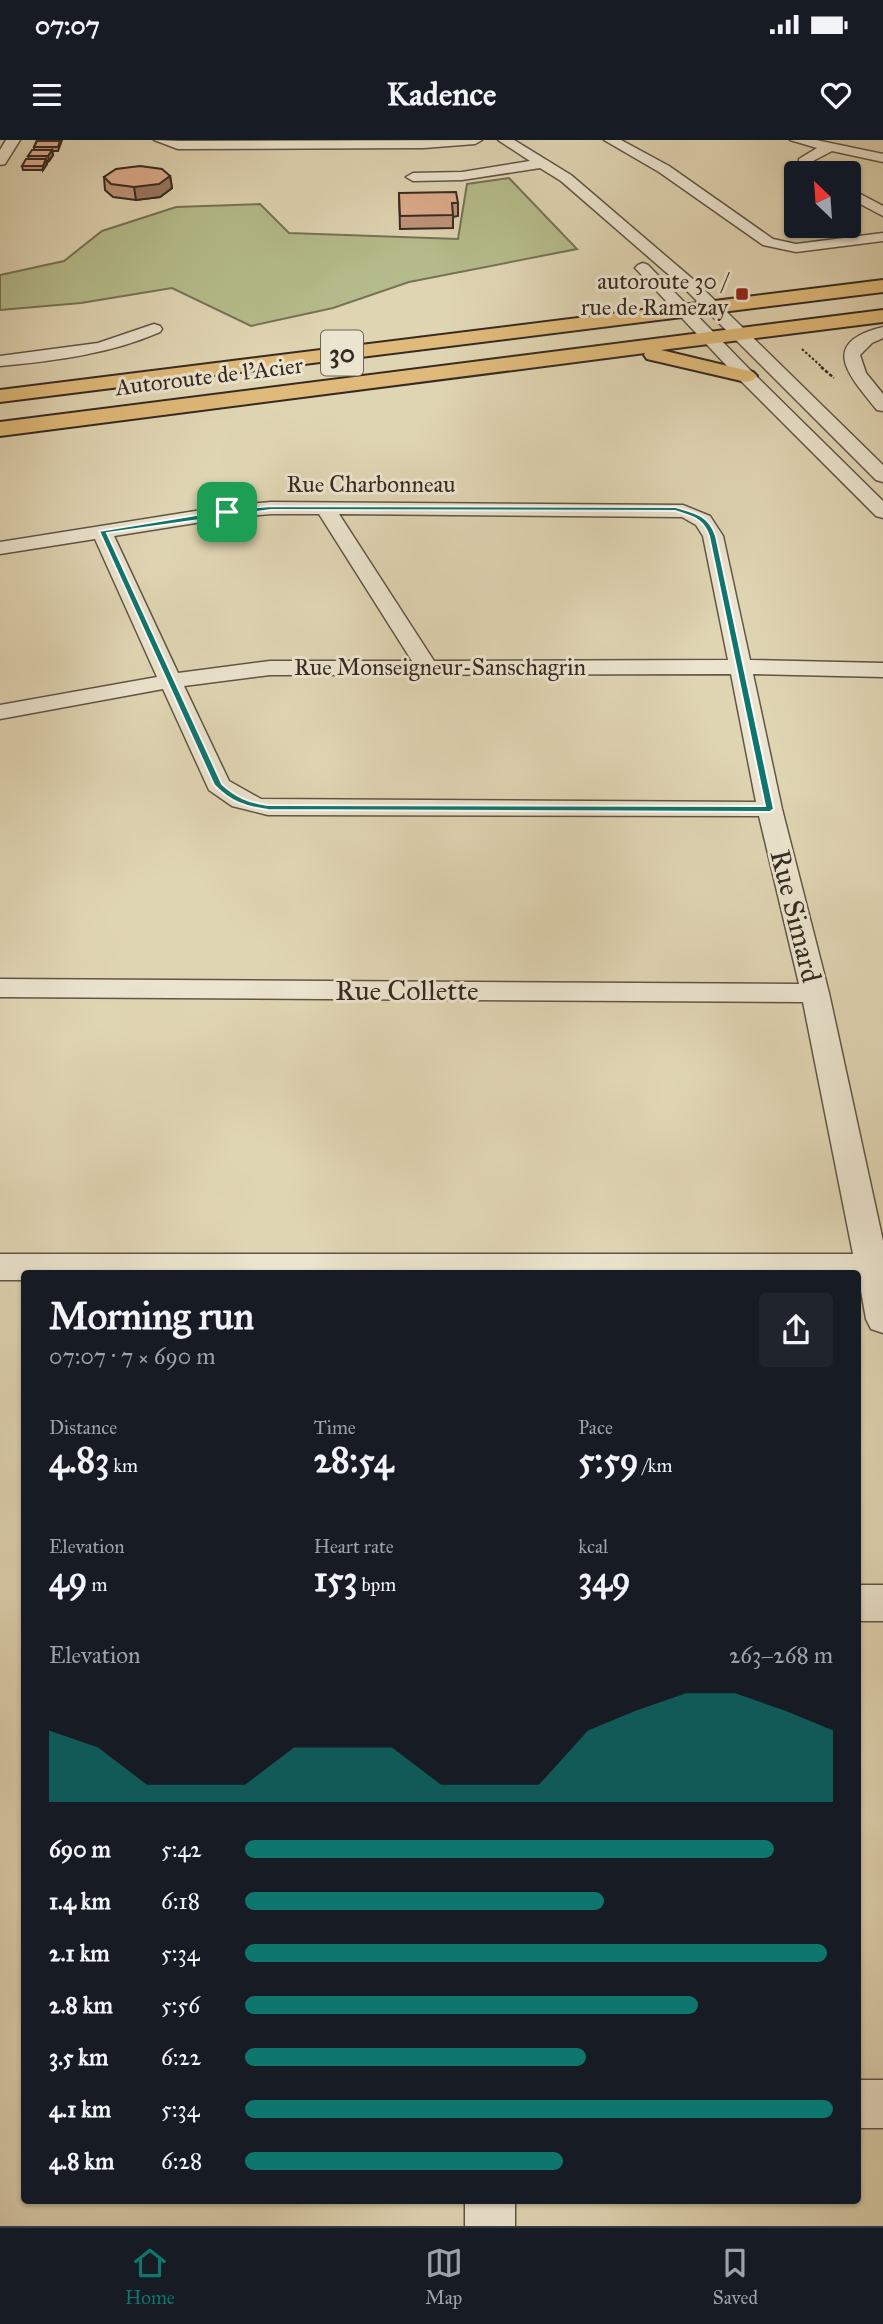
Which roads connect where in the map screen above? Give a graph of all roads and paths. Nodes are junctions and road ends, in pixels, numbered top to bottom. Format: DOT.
graph roads {
  1 [pos="161,140"];
  2 [pos="475,140"];
  3 [pos="505,140"];
  4 [pos="611,140"];
  5 [pos="797,140"];
  6 [pos="830,147"];
  7 [pos="883,158"];
  8 [pos="806,161"];
  9 [pos="545,163"];
  10 [pos="413,177"];
  11 [pos="575,187"];
  12 [pos="861,199"];
  13 [pos="883,212"];
  14 [pos="883,237"];
  15 [pos="883,286"];
  16 [pos="713,307"];
  17 [pos="685,311"];
  18 [pos="883,316"];
  19 [pos="127,322"];
  20 [pos="883,332"];
  21 [pos="740,334"];
  22 [pos="710,338"];
  23 [pos="796,347"];
  24 [pos="618,350"];
  25 [pos="0,361"];
  26 [pos="746,376"];
  27 [pos="840,383"];
  28 [pos="0,396"];
  29 [pos="883,404"];
  30 [pos="0,429"];
  31 [pos="883,476"];
  32 [pos="325,508"];
  33 [pos="883,512"];
  34 [pos="702,517"];
  35 [pos="103,531"];
  36 [pos="0,548"];
  37 [pos="427,667"];
  38 [pos="741,667"];
  39 [pos="883,670"];
  40 [pos="171,681"];
  41 [pos="0,712"];
  42 [pos="770,809"];
  43 [pos="0,988"];
  44 [pos="815,993"];
  45 [pos="0,1267"];
  46 [pos="872,1267"];
  47 [pos="210,1270"];
  48 [pos="428,1270"];
  49 [pos="883,1319"];
  50 [pos="861,1603"];
  51 [pos="883,1603"];
  52 [pos="883,2104"];
  53 [pos="861,2105"];
  54 [pos="490,2204"];
  55 [pos="490,2226"];
  1 -- 2 [label="street"];
  3 -- 9 [label="street"];
  4 -- 14 [label="street"];
  5 -- 6 [label="street"];
  6 -- 7 [label="street"];
  6 -- 8 [label="street"];
  9 -- 10 [label="street"];
  9 -- 11 [label="street"];
  11 -- 16 [label="street"];
  11 -- 17 [label="street"];
  12 -- 13 [label="street"];
  15 -- 16 [label="highway, Autoroute de l'Acier / 30"];
  16 -- 17 [label="highway, Autoroute de l'Acier / 30"];
  16 -- 21 [label="street"];
  17 -- 22 [label="street"];
  17 -- 28 [label="highway, Autoroute de l'Acier / 30"];
  18 -- 21 [label="highway, Autoroute de l'Acier / 30"];
  19 -- 25 [label="street"];
  20 -- 29 [label="street"];
  21 -- 22 [label="highway, Autoroute de l'Acier / 30"];
  21 -- 31 [label="street"];
  22 -- 24 [label="highway, Autoroute de l'Acier / 30"];
  22 -- 26 [label="street"];
  23 -- 27 [label="path"];
  24 -- 26 [label="highway"];
  24 -- 30 [label="highway, Autoroute de l'Acier / 30"];
  26 -- 33 [label="street"];
  32 -- 34 [label="street, Rue Charbonneau"];
  32 -- 35 [label="street, Rue Charbonneau"];
  32 -- 37 [label="street"];
  34 -- 38 [label="street, Rue Simard"];
  35 -- 36 [label="street, Rue Charbonneau"];
  35 -- 40 [label="street"];
  37 -- 38 [label="street, Rue Monseigneur-Sanschagrin"];
  37 -- 40 [label="street, Rue Monseigneur-Sanschagrin"];
  38 -- 39 [label="street, Rue Monseigneur-Sanschagrin"];
  38 -- 42 [label="street, Rue Simard"];
  40 -- 41 [label="street, Rue Monseigneur-Sanschagrin"];
  40 -- 42 [label="street"];
  42 -- 44 [label="street, Rue Simard"];
  43 -- 44 [label="street, Rue Collette"];
  44 -- 46 [label="street, Rue Simard"];
  45 -- 47 [label="street"];
  46 -- 48 [label="street"];
  46 -- 49 [label="street, Rue Simard"];
  50 -- 51 [label="street"];
  52 -- 53 [label="street"];
  54 -- 55 [label="street"];
}
